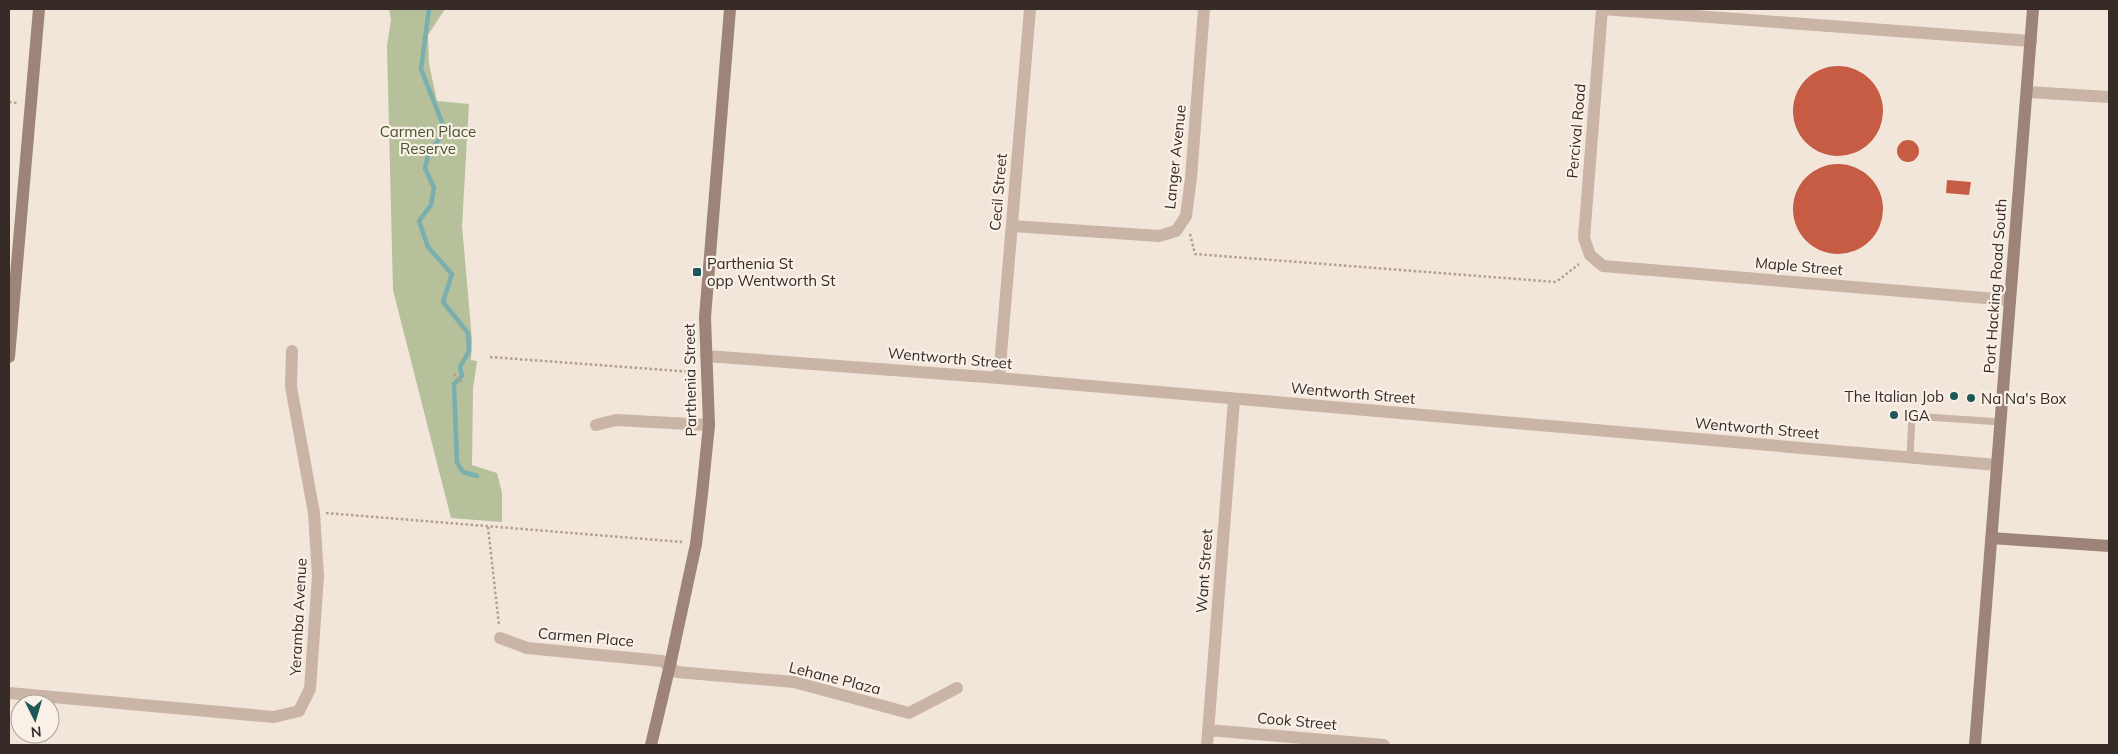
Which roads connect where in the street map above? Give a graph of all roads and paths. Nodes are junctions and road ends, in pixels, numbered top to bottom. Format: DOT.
graph roads {
  1 [pos="39,9"];
  2 [pos="730,9"];
  3 [pos="1030,9"];
  4 [pos="1204,9"];
  5 [pos="1602,9"];
  6 [pos="2034,9"];
  7 [pos="2031,41"];
  8 [pos="2027,92"];
  9 [pos="2109,97"];
  10 [pos="1186,216"];
  11 [pos="1012,226"];
  12 [pos="1590,255"];
  13 [pos="2009,300"];
  14 [pos="10,301"];
  15 [pos="292,351"];
  16 [pos="490,356"];
  17 [pos="706,356"];
  18 [pos="9,358"];
  19 [pos="707,373"];
  20 [pos="454,374"];
  21 [pos="999,378"];
  22 [pos="462,382"];
  23 [pos="1234,400"];
  24 [pos="2001,422"];
  25 [pos="596,425"];
  26 [pos="709,425"];
  27 [pos="1910,457"];
  28 [pos="1997,465"];
  29 [pos="314,513"];
  30 [pos="488,527"];
  31 [pos="1992,538"];
  32 [pos="696,544"];
  33 [pos="2109,546"];
  34 [pos="500,638"];
  35 [pos="670,666"];
  36 [pos="957,688"];
  37 [pos="9,693"];
  38 [pos="1208,730"];
  39 [pos="651,745"];
  40 [pos="1207,745"];
  41 [pos="1384,745"];
  42 [pos="1975,745"];
  1 -- 14 [label="street"];
  2 -- 17 [label="street, Parthenia Street"];
  3 -- 11 [label="street, Cecil Street"];
  4 -- 10 [label="street, Langer Avenue"];
  5 -- 7 [label="street"];
  5 -- 12 [label="street, Percival Road"];
  6 -- 7 [label="street, Port Hacking Road South"];
  7 -- 8 [label="street, Port Hacking Road South"];
  8 -- 9 [label="street"];
  8 -- 13 [label="street, Port Hacking Road South"];
  10 -- 11 [label="street, Langer Avenue"];
  10 -- 12 [label="path"];
  11 -- 21 [label="street, Cecil Street"];
  12 -- 13 [label="street, Maple Street"];
  13 -- 24 [label="street, Port Hacking Road South"];
  14 -- 18 [label="street"];
  15 -- 29 [label="street, Yeramba Avenue"];
  16 -- 19 [label="path"];
  17 -- 19 [label="street, Parthenia Street"];
  17 -- 21 [label="street, Wentworth Street"];
  19 -- 26 [label="street, Parthenia Street"];
  20 -- 22 [label="path"];
  21 -- 23 [label="street, Wentworth Street"];
  23 -- 27 [label="street, Wentworth Street"];
  23 -- 38 [label="street, Want Street"];
  24 -- 27 [label="lane"];
  24 -- 28 [label="street, Port Hacking Road South"];
  25 -- 26 [label="street"];
  26 -- 32 [label="street, Parthenia Street"];
  27 -- 28 [label="street, Wentworth Street"];
  28 -- 31 [label="street, Port Hacking Road South"];
  29 -- 30 [label="path"];
  29 -- 37 [label="street, Yeramba Avenue"];
  30 -- 32 [label="path"];
  30 -- 34 [label="path"];
  31 -- 33 [label="street"];
  31 -- 42 [label="street, Port Hacking Road South"];
  32 -- 35 [label="street, Parthenia Street"];
  34 -- 35 [label="street, Carmen Place"];
  35 -- 36 [label="street, Lehane Plaza"];
  35 -- 39 [label="street, Parthenia Street"];
  38 -- 40 [label="street, Want Street"];
  38 -- 41 [label="street, Cook Street"];
}
